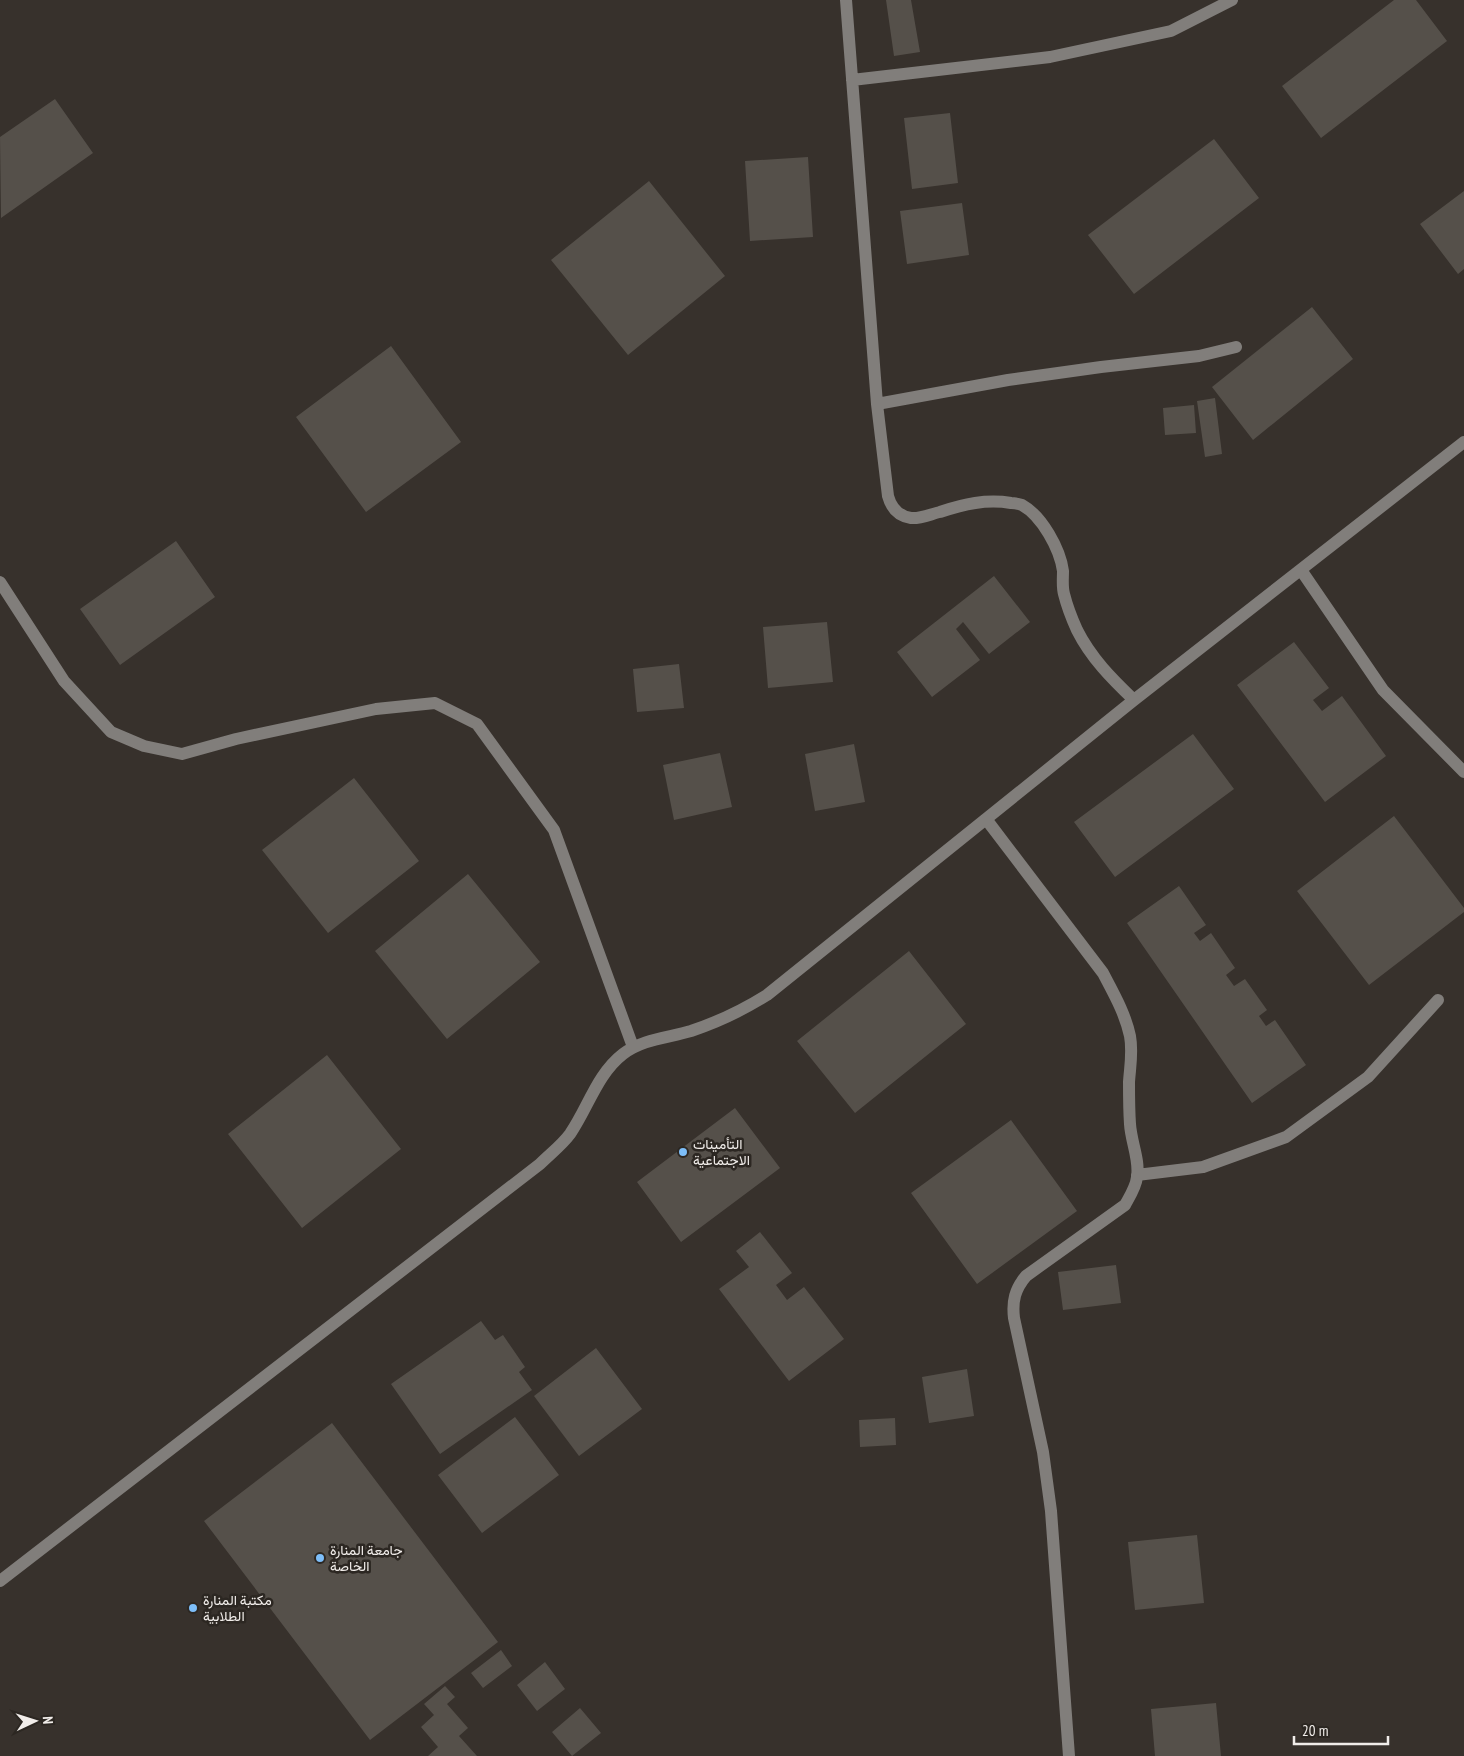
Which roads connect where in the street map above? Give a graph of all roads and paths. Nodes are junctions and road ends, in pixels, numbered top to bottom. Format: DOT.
graph roads {
  1 [pos="846,0"];
  2 [pos="1232,0"];
  3 [pos="852,80"];
  4 [pos="1236,347"];
  5 [pos="877,404"];
  6 [pos="1464,442"];
  7 [pos="1301,570"];
  8 [pos="0,582"];
  9 [pos="1134,700"];
  10 [pos="1464,772"];
  11 [pos="986,819"];
  12 [pos="1438,1000"];
  13 [pos="633,1047"];
  14 [pos="1137,1175"];
  15 [pos="0,1581"];
  16 [pos="1069,1756"];
  1 -- 3 [label="street"];
  2 -- 3 [label="street"];
  3 -- 5 [label="street"];
  4 -- 5 [label="street"];
  5 -- 9 [label="street"];
  6 -- 7 [label="street"];
  7 -- 9 [label="street"];
  7 -- 10 [label="street"];
  8 -- 13 [label="street"];
  9 -- 11 [label="street"];
  11 -- 13 [label="street"];
  11 -- 14 [label="street"];
  12 -- 14 [label="street"];
  13 -- 15 [label="street"];
  14 -- 16 [label="street"];
}
